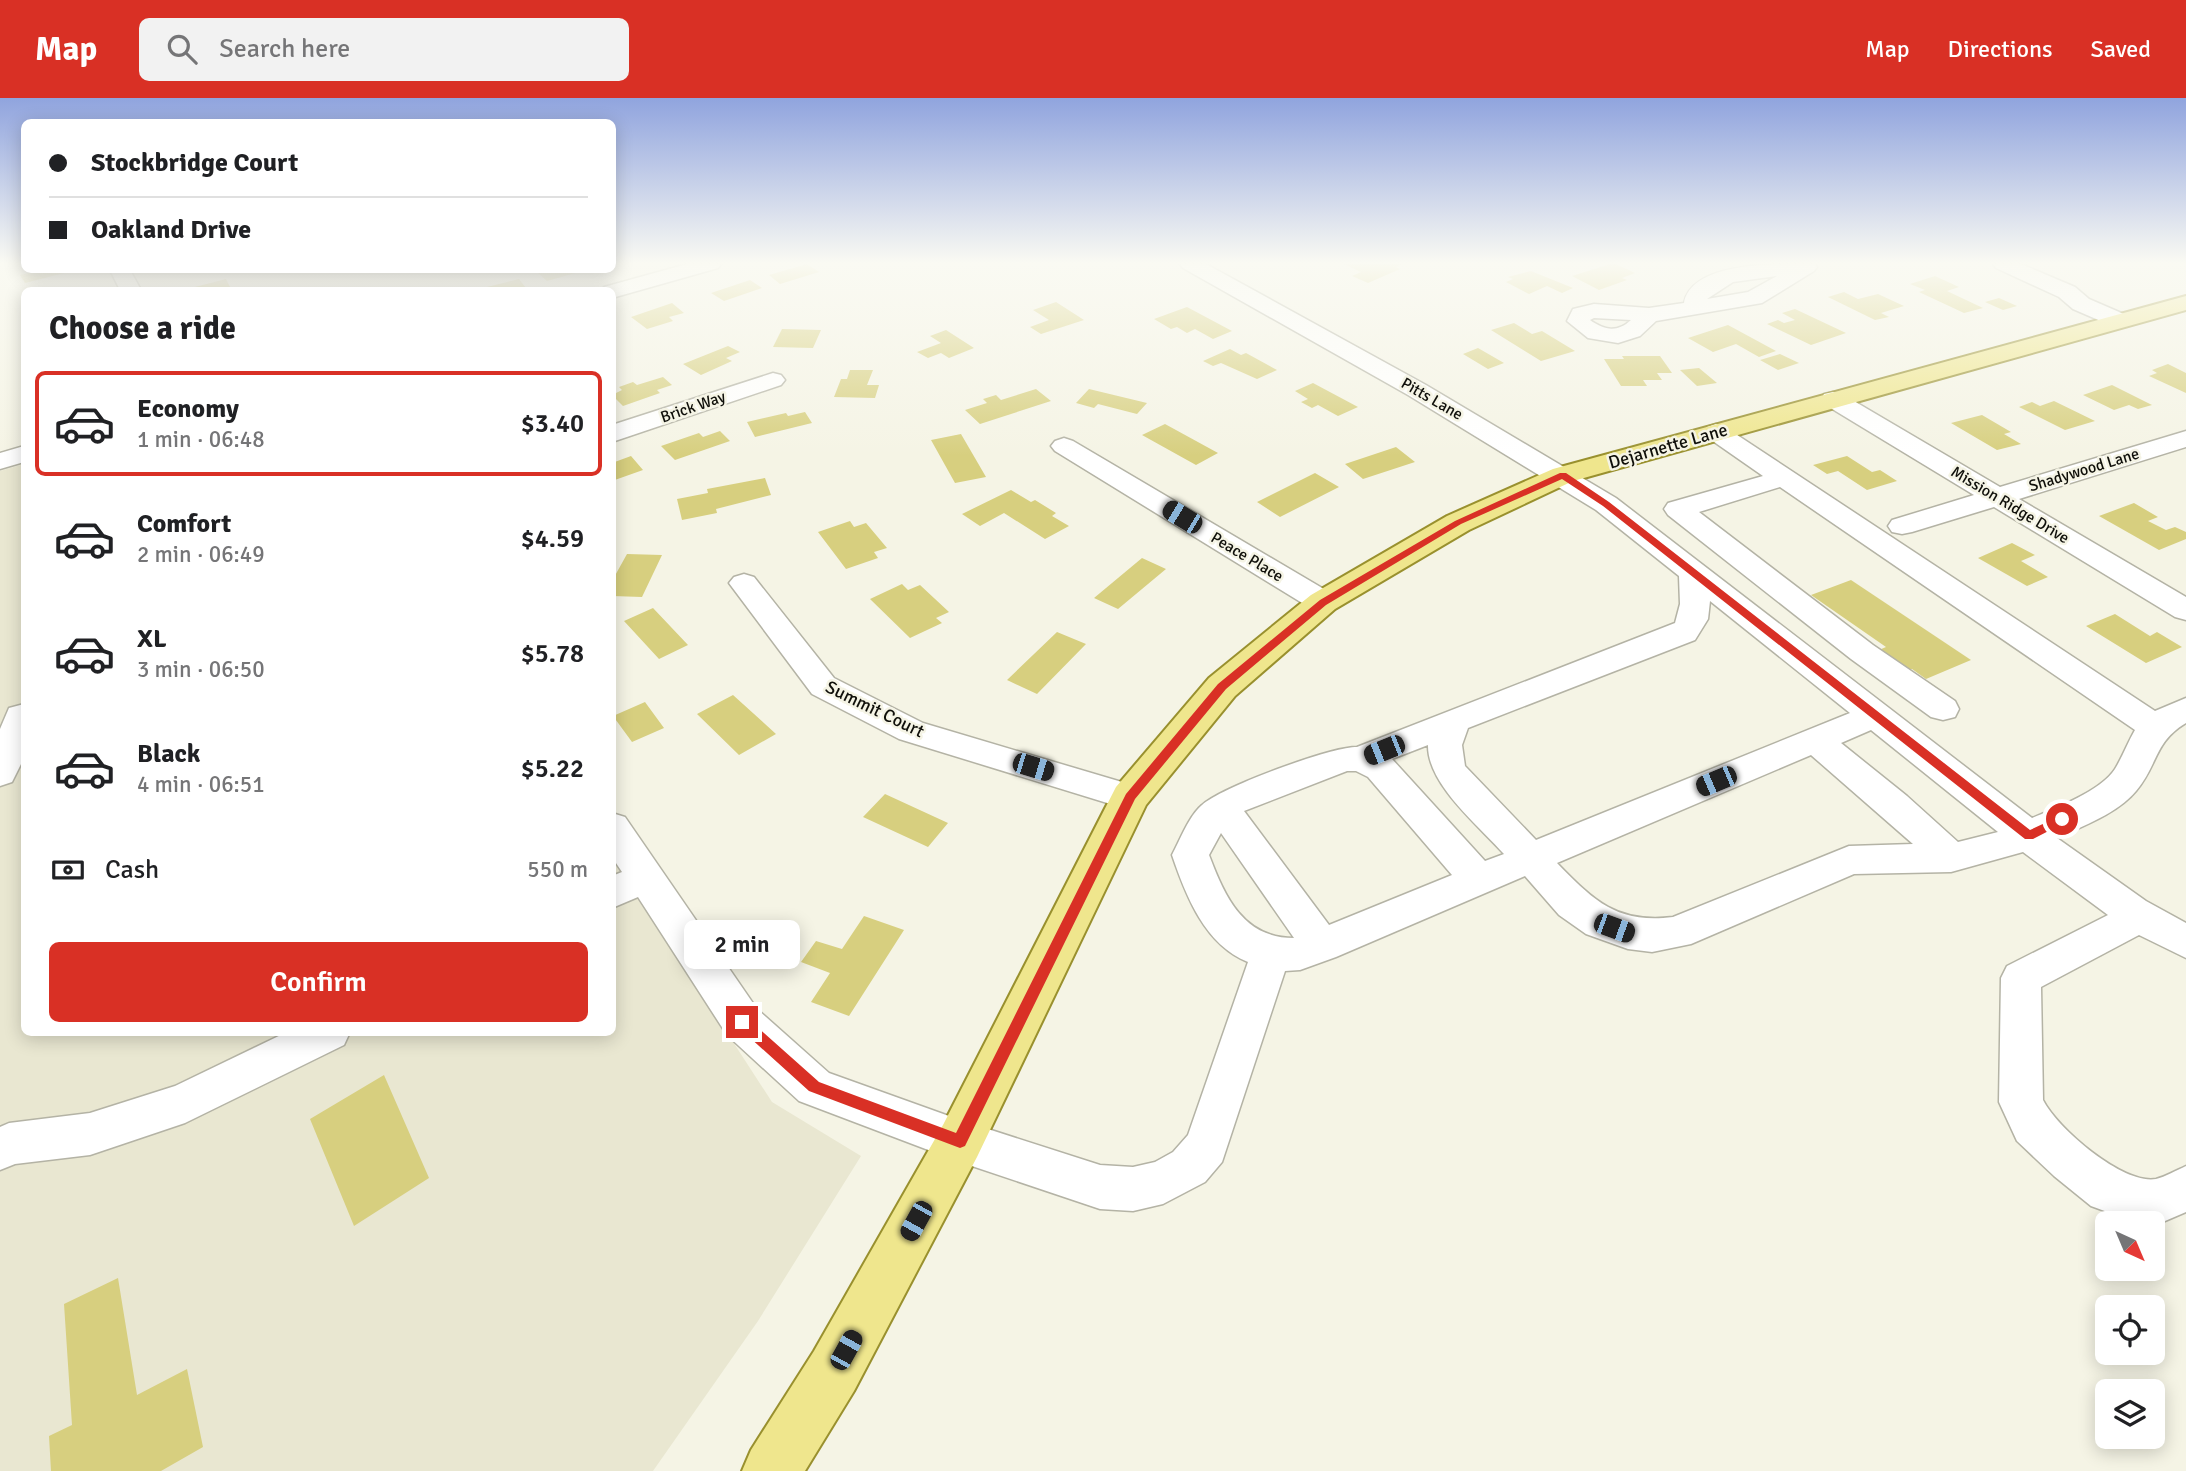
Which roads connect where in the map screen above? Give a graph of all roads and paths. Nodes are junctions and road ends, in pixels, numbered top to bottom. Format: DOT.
graph roads {
  1 [pos="1305,328"];
  2 [pos="2089,328"];
  3 [pos="773,380"];
  4 [pos="1833,400"];
  5 [pos="1716,432"];
  6 [pos="616,433"];
  7 [pos="2186,439"];
  8 [pos="1064,446"];
  9 [pos="21,455"];
  10 [pos="0,461"];
  11 [pos="1563,475"];
  12 [pos="1784,478"];
  13 [pos="1996,497"];
  14 [pos="1902,526"];
  15 [pos="1693,572"];
  16 [pos="744,583"];
  17 [pos="1323,603"];
  18 [pos="2186,610"];
  19 [pos="1942,709"];
  20 [pos="2186,709"];
  21 [pos="1875,715"];
  22 [pos="1455,720"];
  23 [pos="21,721"];
  24 [pos="2158,729"];
  25 [pos="1815,740"];
  26 [pos="1360,759"];
  27 [pos="0,773"];
  28 [pos="1130,797"];
  29 [pos="1222,808"];
  30 [pos="2029,836"];
  31 [pos="616,841"];
  32 [pos="1531,858"];
  33 [pos="1951,858"];
  34 [pos="1479,880"];
  35 [pos="629,885"];
  36 [pos="2143,918"];
  37 [pos="2186,942"];
  38 [pos="1322,946"];
  39 [pos="1271,954"];
  40 [pos="321,1036"];
  41 [pos="960,1141"];
  42 [pos="3,1145"];
  43 [pos="2186,1188"];
  44 [pos="772,1471"];
  1 -- 11 [label="street, Pitts Lane"];
  2 -- 4 [label="main road, Dejarnette Lane"];
  3 -- 6 [label="street, Brick Way"];
  4 -- 5 [label="main road, Dejarnette Lane"];
  4 -- 13 [label="street, Mission Ridge Drive"];
  5 -- 11 [label="main road, Dejarnette Lane"];
  5 -- 12 [label="street"];
  7 -- 13 [label="street, Shadywood Lane"];
  8 -- 17 [label="street, Peace Place"];
  9 -- 10 [label="street"];
  11 -- 15 [label="street, Pitts Lane"];
  11 -- 17 [label="main road, Dejarnette Lane"];
  12 -- 19 [label="street"];
  12 -- 24 [label="street"];
  13 -- 14 [label="street, Shadywood Lane"];
  13 -- 18 [label="street, Mission Ridge Drive"];
  15 -- 21 [label="street, Pitts Lane"];
  15 -- 22 [label="street"];
  16 -- 28 [label="street, Summit Court"];
  17 -- 28 [label="main road, Dejarnette Lane"];
  20 -- 24 [label="street"];
  21 -- 25 [label="street"];
  21 -- 30 [label="street, Pitts Lane"];
  22 -- 26 [label="street"];
  22 -- 32 [label="street"];
  23 -- 27 [label="street"];
  24 -- 30 [label="street"];
  25 -- 32 [label="street"];
  25 -- 33 [label="street"];
  26 -- 29 [label="street"];
  26 -- 34 [label="street"];
  28 -- 41 [label="main road, Dejarnette Lane"];
  29 -- 38 [label="street"];
  29 -- 39 [label="street"];
  30 -- 33 [label="street"];
  30 -- 36 [label="street, Pitts Lane"];
  31 -- 35 [label="street"];
  32 -- 33 [label="street"];
  32 -- 34 [label="street"];
  34 -- 38 [label="street"];
  35 -- 41 [label="street"];
  36 -- 37 [label="street, Pitts Lane"];
  36 -- 43 [label="street"];
  38 -- 39 [label="street"];
  39 -- 41 [label="street"];
  40 -- 42 [label="street"];
  41 -- 44 [label="main road, Dejarnette Lane"];
}
